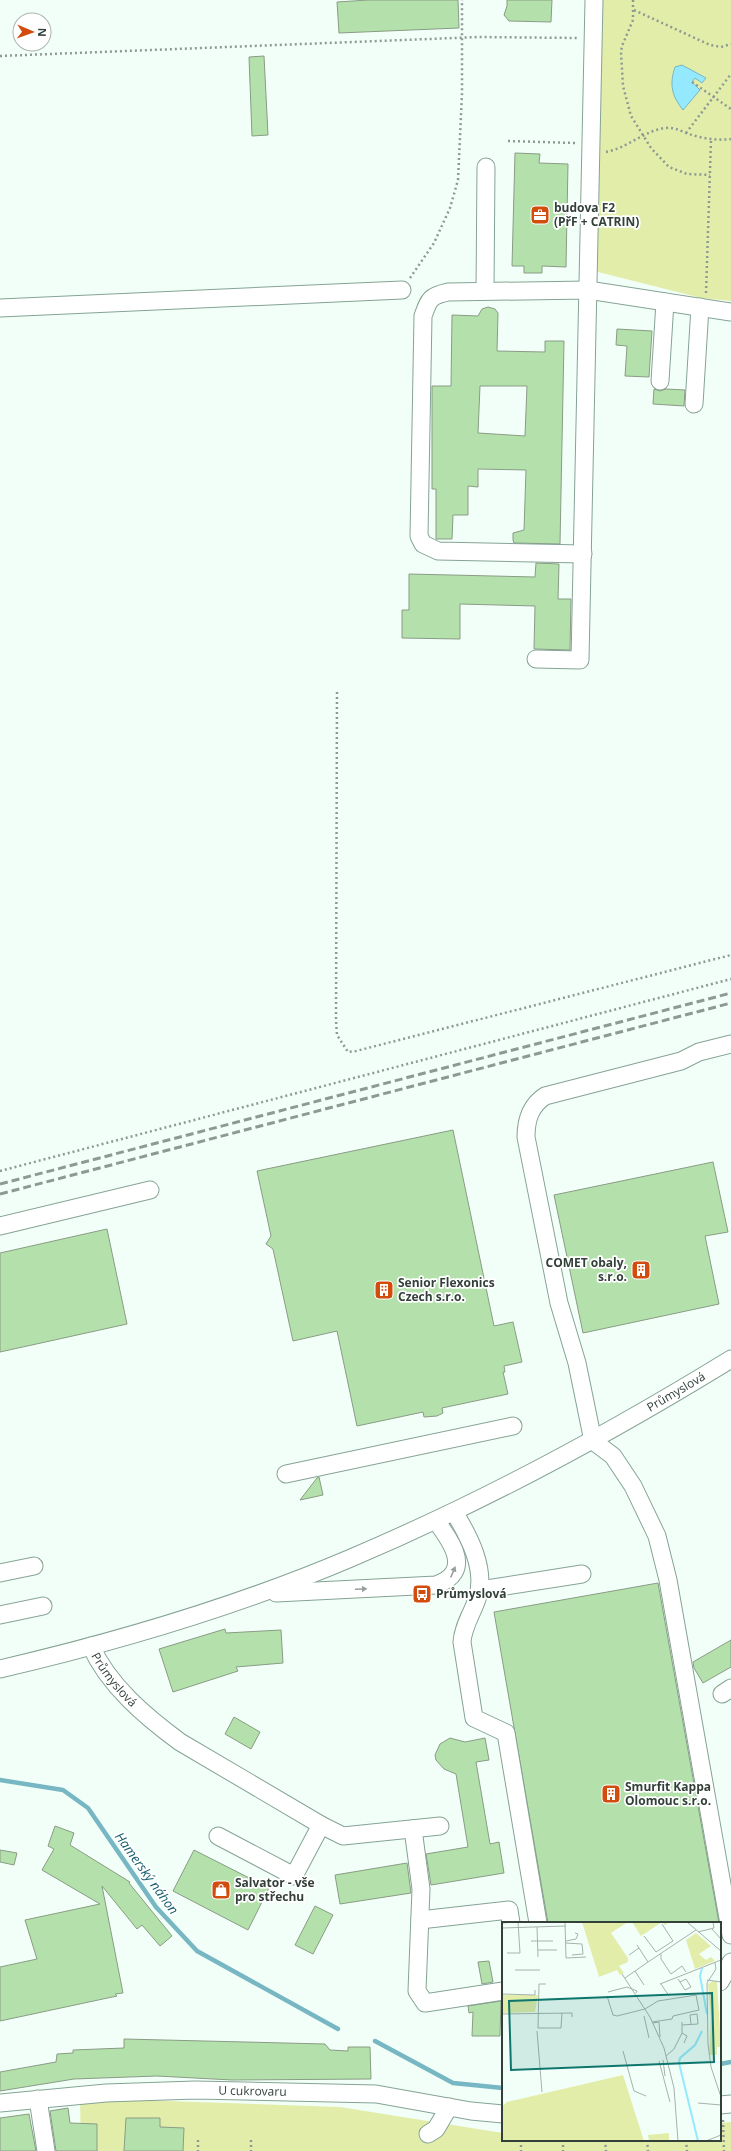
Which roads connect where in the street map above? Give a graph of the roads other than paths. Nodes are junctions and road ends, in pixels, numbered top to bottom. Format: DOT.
graph roads {
  1 [pos="594,0"];
  2 [pos="486,167"];
  3 [pos="402,290"];
  4 [pos="588,290"];
  5 [pos="485,291"];
  6 [pos="665,302"];
  7 [pos="703,307"];
  8 [pos="0,308"];
  9 [pos="731,312"];
  10 [pos="660,381"];
  11 [pos="694,404"];
  12 [pos="583,554"];
  13 [pos="536,659"];
  14 [pos="731,1044"];
  15 [pos="150,1190"];
  16 [pos="0,1226"];
  17 [pos="731,1359"];
  18 [pos="513,1426"];
  19 [pos="593,1441"];
  20 [pos="286,1474"];
  21 [pos="454,1512"];
  22 [pos="436,1521"];
  23 [pos="34,1566"];
  24 [pos="0,1573"];
  25 [pos="582,1574"];
  26 [pos="480,1590"];
  27 [pos="259,1593"];
  28 [pos="43,1606"];
  29 [pos="0,1615"];
  30 [pos="91,1646"];
  31 [pos="0,1669"];
  32 [pos="321,1825"];
  33 [pos="440,1826"];
  34 [pos="413,1829"];
  35 [pos="218,1836"];
  36 [pos="420,1920"];
  37 [pos="511,1922"];
  38 [pos="538,1922"];
  39 [pos="731,1935"];
  40 [pos="731,1962"];
  41 [pos="721,1980"];
  42 [pos="502,1991"];
  43 [pos="38,2099"];
  44 [pos="0,2104"];
  45 [pos="449,2107"];
  46 [pos="502,2114"];
  47 [pos="428,2134"];
  48 [pos="46,2151"];
  1 -- 4 [label="street"];
  2 -- 5 [label="street"];
  3 -- 8 [label="street"];
  4 -- 5 [label="street"];
  4 -- 6 [label="street"];
  4 -- 12 [label="street"];
  5 -- 12 [label="street"];
  6 -- 7 [label="street"];
  6 -- 10 [label="street"];
  7 -- 9 [label="street"];
  7 -- 11 [label="street"];
  12 -- 13 [label="street"];
  14 -- 19 [label="street"];
  15 -- 16 [label="street"];
  17 -- 19 [label="street, Průmyslová"];
  18 -- 20 [label="street"];
  19 -- 21 [label="street, Průmyslová"];
  19 -- 39 [label="street"];
  21 -- 22 [label="street, Průmyslová"];
  21 -- 26 [label="street"];
  22 -- 27 [label="street, Průmyslová"];
  27 -- 22 [label="street, one-way"];
  23 -- 24 [label="street"];
  25 -- 26 [label="street"];
  26 -- 38 [label="street"];
  27 -- 30 [label="street, Průmyslová"];
  28 -- 29 [label="street"];
  30 -- 31 [label="street, Průmyslová"];
  30 -- 32 [label="street, Průmyslová"];
  32 -- 34 [label="street, Průmyslová"];
  32 -- 35 [label="street"];
  33 -- 34 [label="street, Průmyslová"];
  34 -- 36 [label="street"];
  36 -- 37 [label="street"];
  36 -- 42 [label="street"];
  40 -- 41 [label="street"];
  43 -- 44 [label="street, U cukrovaru"];
  43 -- 45 [label="street, U cukrovaru"];
  43 -- 48 [label="street"];
  45 -- 46 [label="street, U cukrovaru"];
  45 -- 47 [label="street"];
}
